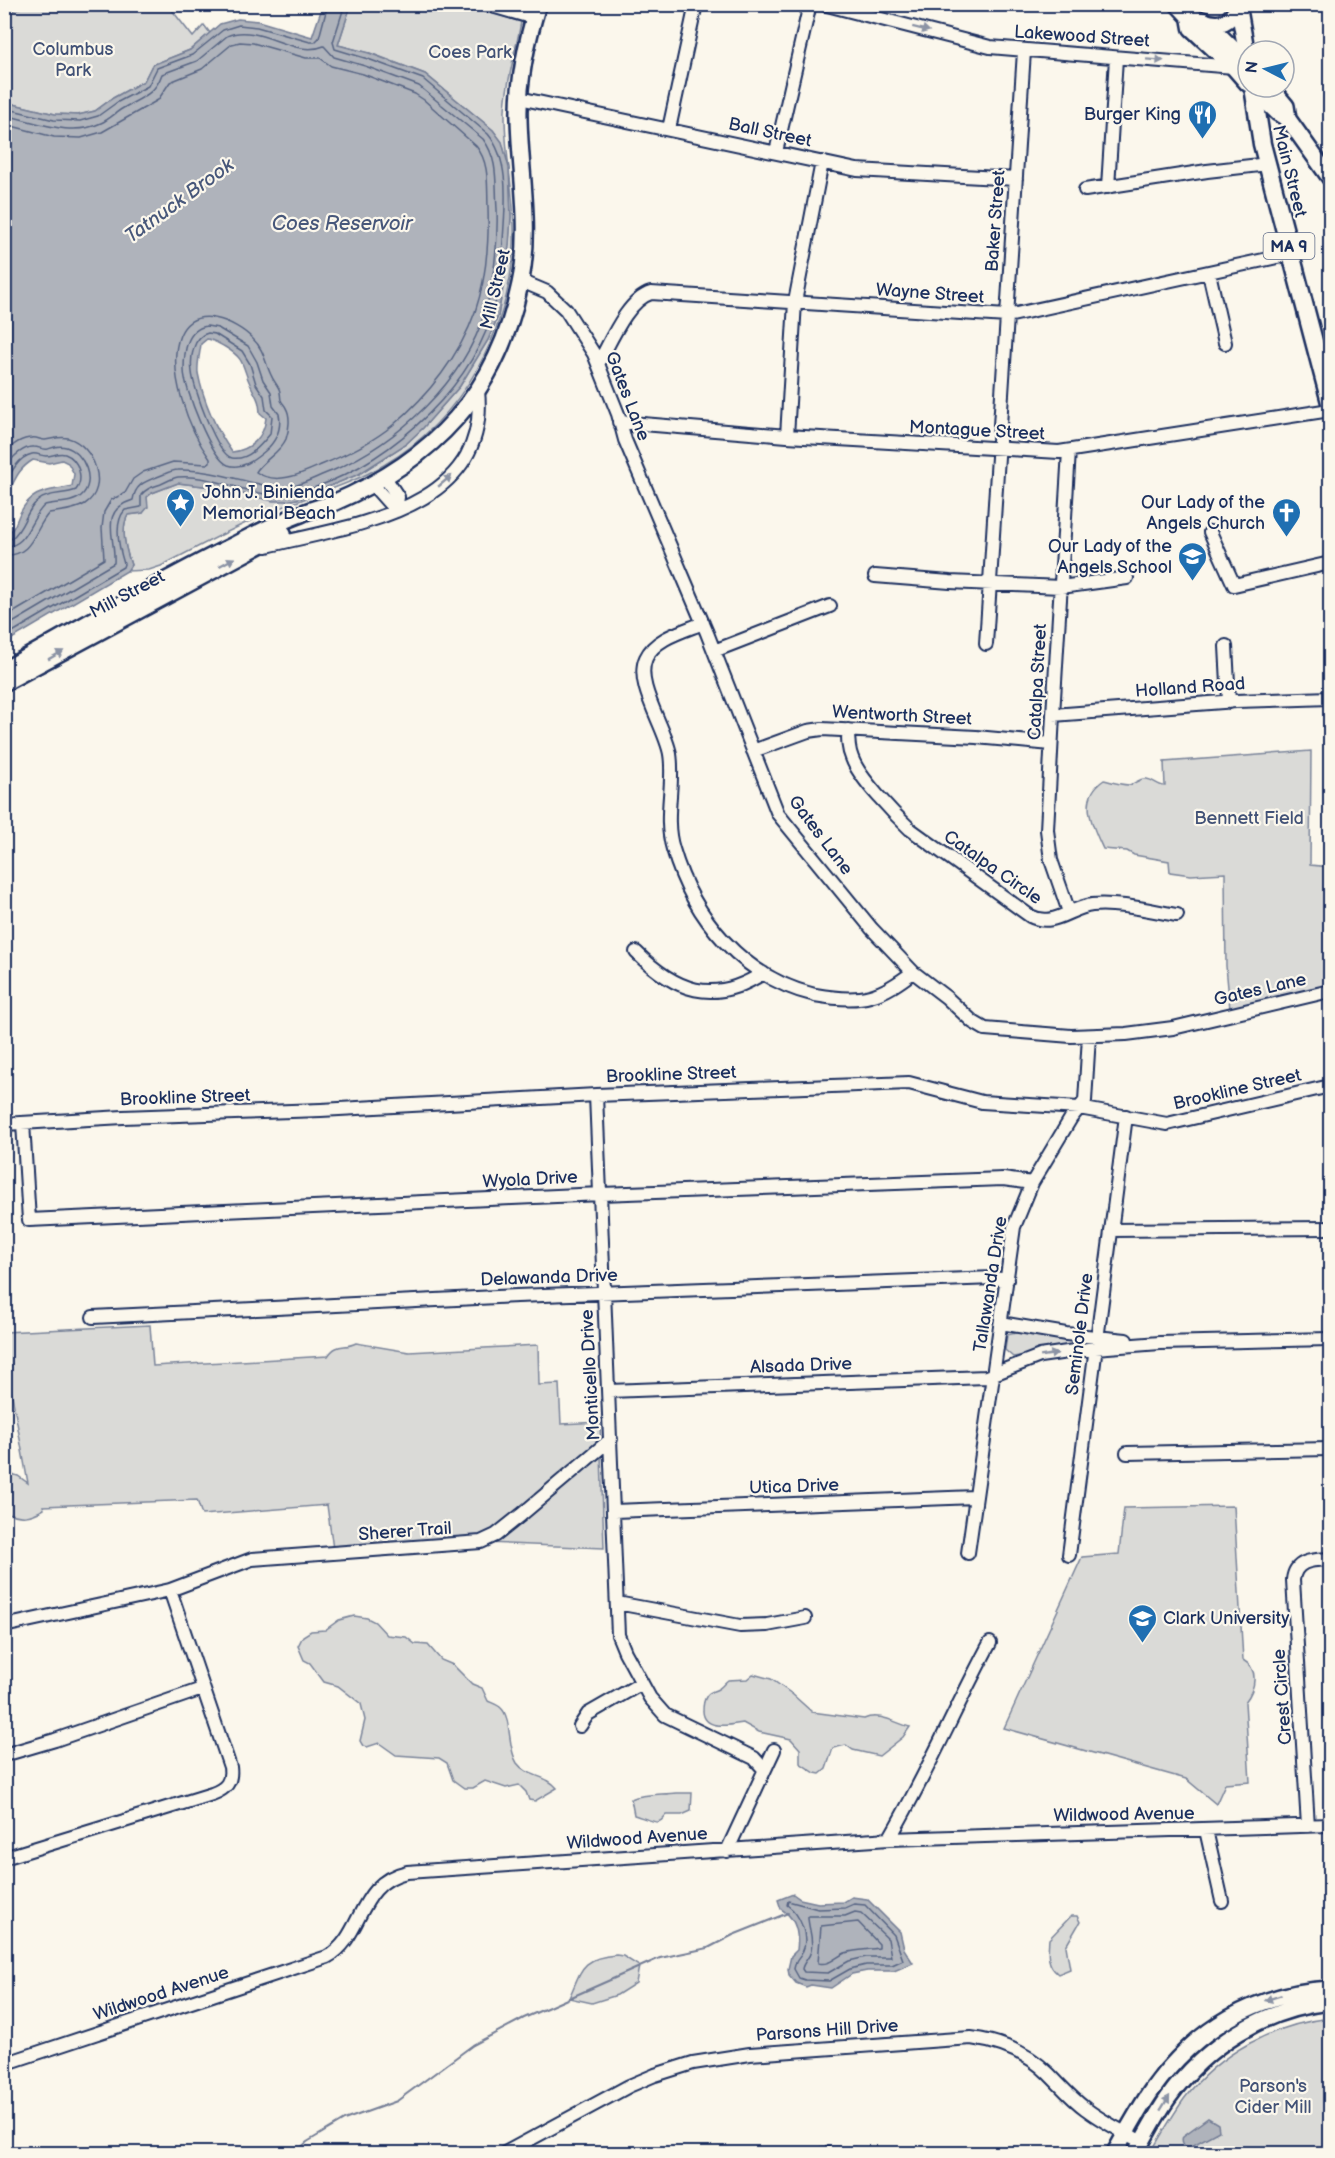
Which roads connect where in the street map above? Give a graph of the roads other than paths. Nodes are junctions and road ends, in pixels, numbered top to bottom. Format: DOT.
graph roads {
  1 [pos="485,4"];
  2 [pos="696,4"];
  3 [pos="810,4"];
  4 [pos="823,4"];
  5 [pos="1178,4"];
  6 [pos="1240,8"];
  7 [pos="536,11"];
  8 [pos="1197,19"];
  9 [pos="1242,39"];
  10 [pos="1024,51"];
  11 [pos="1116,58"];
  12 [pos="1236,59"];
  13 [pos="1236,64"];
  14 [pos="519,98"];
  15 [pos="1256,99"];
  16 [pos="1267,99"];
  17 [pos="1283,116"];
  18 [pos="669,129"];
  19 [pos="1260,132"];
  20 [pos="776,152"];
  21 [pos="822,162"];
  22 [pos="1268,164"];
  23 [pos="1330,178"];
  24 [pos="1016,179"];
  25 [pos="1108,187"];
  26 [pos="1084,190"];
  27 [pos="1291,254"];
  28 [pos="1209,273"];
  29 [pos="521,281"];
  30 [pos="795,302"];
  31 [pos="1007,316"];
  32 [pos="1225,344"];
  33 [pos="598,364"];
  34 [pos="478,391"];
  35 [pos="1330,402"];
  36 [pos="1330,410"];
  37 [pos="619,422"];
  38 [pos="787,436"];
  39 [pos="998,450"];
  40 [pos="1069,451"];
  41 [pos="378,480"];
  42 [pos="332,504"];
  43 [pos="396,512"];
  44 [pos="1210,532"];
  45 [pos="250,550"];
  46 [pos="1330,563"];
  47 [pos="875,576"];
  48 [pos="1127,578"];
  49 [pos="990,584"];
  50 [pos="1061,587"];
  51 [pos="830,606"];
  52 [pos="703,623"];
  53 [pos="986,644"];
  54 [pos="1226,646"];
  55 [pos="714,651"];
  56 [pos="4,670"];
  57 [pos="4,683"];
  58 [pos="1330,698"];
  59 [pos="1229,702"];
  60 [pos="1053,715"];
  61 [pos="848,730"];
  62 [pos="1051,744"];
  63 [pos="753,751"];
  64 [pos="1069,912"];
  65 [pos="1178,915"];
  66 [pos="636,951"];
  67 [pos="913,972"];
  68 [pos="763,973"];
  69 [pos="1330,991"];
  70 [pos="1089,1036"];
  71 [pos="1330,1086"];
  72 [pos="596,1095"];
  73 [pos="1079,1108"];
  74 [pos="1126,1116"];
  75 [pos="22,1123"];
  76 [pos="4,1124"];
  77 [pos="1032,1183"];
  78 [pos="601,1194"];
  79 [pos="1330,1228"];
  80 [pos="1111,1230"];
  81 [pos="1007,1280"];
  82 [pos="604,1293"];
  83 [pos="93,1317"];
  84 [pos="1001,1323"];
  85 [pos="1330,1339"];
  86 [pos="1096,1342"];
  87 [pos="994,1374"];
  88 [pos="609,1391"];
  89 [pos="611,1439"];
  90 [pos="1330,1449"];
  91 [pos="1127,1453"];
  92 [pos="975,1497"];
  93 [pos="614,1511"];
  94 [pos="968,1553"];
  95 [pos="1069,1556"];
  96 [pos="1330,1559"];
  97 [pos="170,1590"];
  98 [pos="617,1603"];
  99 [pos="805,1618"];
  100 [pos="4,1626"];
  101 [pos="990,1643"];
  102 [pos="642,1683"];
  103 [pos="202,1689"];
  104 [pos="580,1726"];
  105 [pos="774,1750"];
  106 [pos="4,1755"];
  107 [pos="764,1769"];
  108 [pos="1330,1825"];
  109 [pos="1308,1826"];
  110 [pos="1206,1830"];
  111 [pos="889,1839"];
  112 [pos="726,1851"];
  113 [pos="4,1858"];
  114 [pos="1222,1901"];
  115 [pos="1330,1989"];
  116 [pos="1330,2002"];
  117 [pos="4,2064"];
  118 [pos="1126,2134"];
  119 [pos="1139,2148"];
  120 [pos="503,2154"];
  121 [pos="823,2154"];
  122 [pos="852,2154"];
  123 [pos="1114,2154"];
  1 -- 7 [label="street"];
  2 -- 18 [label="street"];
  3 -- 20 [label="street"];
  4 -- 10 [label="street, Lakewood Street, one-way"];
  5 -- 8 [label="highway"];
  6 -- 8 [label="main road"];
  6 -- 9 [label="main road"];
  7 -- 14 [label="main road, Mill Street"];
  8 -- 12 [label="highway"];
  10 -- 11 [label="street, Lakewood Street"];
  10 -- 24 [label="street, Baker Street"];
  11 -- 13 [label="street, Lakewood Street, one-way"];
  11 -- 25 [label="street"];
  14 -- 18 [label="street, Ball Street"];
  14 -- 29 [label="main road, Mill Street"];
  15 -- 19 [label="highway, Main Street / MA 9"];
  16 -- 17 [label="main road"];
  17 -- 19 [label="main road"];
  17 -- 23 [label="main road"];
  18 -- 20 [label="street, Ball Street"];
  19 -- 22 [label="highway, Main Street / MA 9"];
  20 -- 21 [label="street, Ball Street"];
  21 -- 24 [label="street, Ball Street"];
  21 -- 30 [label="street"];
  22 -- 25 [label="street"];
  22 -- 27 [label="highway, Main Street / MA 9"];
  24 -- 31 [label="street, Baker Street"];
  25 -- 26 [label="street"];
  27 -- 28 [label="street, Wayne Street"];
  27 -- 35 [label="highway, Main Street / MA 9"];
  28 -- 31 [label="street, Wayne Street"];
  28 -- 32 [label="street"];
  29 -- 33 [label="street, Gates Lane"];
  29 -- 34 [label="main road, Mill Street"];
  30 -- 31 [label="street, Wayne Street"];
  30 -- 33 [label="street, Wayne Street"];
  30 -- 38 [label="street"];
  31 -- 39 [label="street, Baker Street"];
  33 -- 37 [label="street, Gates Lane"];
  34 -- 41 [label="main road, Mill Street"];
  43 -- 34 [label="street, one-way"];
  36 -- 40 [label="street, Montague Street"];
  37 -- 38 [label="street, Montague Street"];
  37 -- 52 [label="street, Gates Lane"];
  38 -- 39 [label="street, Montague Street"];
  39 -- 40 [label="street, Montague Street"];
  39 -- 49 [label="street, Baker Street"];
  40 -- 50 [label="street, Catalpa Street"];
  41 -- 42 [label="main road, Mill Street"];
  41 -- 43 [label="street"];
  42 -- 45 [label="main road, Mill Street"];
  42 -- 56 [label="main road, Mill Street"];
  43 -- 45 [label="street"];
  44 -- 46 [label="street"];
  57 -- 45 [label="main road, Mill Street, one-way"];
  47 -- 49 [label="street"];
  48 -- 50 [label="street"];
  49 -- 50 [label="street"];
  49 -- 53 [label="street, Baker Street"];
  50 -- 60 [label="street, Catalpa Street"];
  51 -- 55 [label="street"];
  52 -- 55 [label="street, Gates Lane"];
  52 -- 68 [label="street"];
  54 -- 59 [label="street"];
  55 -- 63 [label="street, Gates Lane"];
  58 -- 59 [label="street, Holland Road"];
  59 -- 60 [label="street, Holland Road"];
  60 -- 62 [label="street, Catalpa Street"];
  61 -- 62 [label="street, Wentworth Street"];
  61 -- 63 [label="street, Wentworth Street"];
  61 -- 64 [label="street, Catalpa Circle"];
  62 -- 64 [label="street, Catalpa Street"];
  63 -- 67 [label="street, Gates Lane"];
  64 -- 65 [label="street, Catalpa Circle"];
  66 -- 68 [label="street"];
  67 -- 68 [label="street"];
  67 -- 70 [label="street, Gates Lane"];
  69 -- 70 [label="street, Gates Lane"];
  70 -- 73 [label="street, Tallawanda Drive"];
  71 -- 74 [label="street, Brookline Street"];
  72 -- 73 [label="street, Brookline Street"];
  72 -- 75 [label="street, Brookline Street"];
  72 -- 78 [label="street, Monticello Drive"];
  73 -- 74 [label="street, Brookline Street"];
  73 -- 77 [label="street, Tallawanda Drive"];
  74 -- 80 [label="street, Seminole Drive"];
  75 -- 76 [label="street, Brookline Street"];
  75 -- 78 [label="street, Wyola Drive"];
  77 -- 78 [label="street, Wyola Drive"];
  77 -- 81 [label="street, Tallawanda Drive"];
  78 -- 82 [label="street, Monticello Drive"];
  79 -- 80 [label="street"];
  80 -- 86 [label="street, Seminole Drive"];
  81 -- 82 [label="street, Delawanda Drive"];
  81 -- 84 [label="street, Tallawanda Drive"];
  82 -- 83 [label="street, Delawanda Drive"];
  82 -- 88 [label="street, Monticello Drive"];
  84 -- 86 [label="street"];
  84 -- 87 [label="street, Tallawanda Drive"];
  85 -- 86 [label="street"];
  87 -- 86 [label="street, Alsada Drive, one-way"];
  86 -- 95 [label="street, Seminole Drive"];
  87 -- 88 [label="street, Alsada Drive"];
  87 -- 92 [label="street, Tallawanda Drive"];
  88 -- 89 [label="street, Monticello Drive"];
  89 -- 93 [label="street, Monticello Drive"];
  89 -- 97 [label="street, Sherer Trail"];
  90 -- 91 [label="street"];
  92 -- 93 [label="street, Utica Drive"];
  92 -- 94 [label="street, Tallawanda Drive"];
  93 -- 98 [label="street, Monticello Drive"];
  96 -- 109 [label="street, Crest Circle"];
  97 -- 100 [label="street, Sherer Trail"];
  97 -- 103 [label="street"];
  98 -- 99 [label="street"];
  98 -- 102 [label="street, Monticello Drive"];
  101 -- 111 [label="street"];
  102 -- 104 [label="street"];
  102 -- 107 [label="street, Monticello Drive"];
  103 -- 106 [label="street"];
  103 -- 113 [label="street"];
  105 -- 107 [label="street"];
  107 -- 112 [label="street"];
  108 -- 109 [label="street, Wildwood Avenue"];
  109 -- 110 [label="street, Wildwood Avenue"];
  110 -- 111 [label="street, Wildwood Avenue"];
  110 -- 114 [label="street"];
  111 -- 112 [label="street, Wildwood Avenue"];
  112 -- 117 [label="street, Wildwood Avenue"];
  115 -- 118 [label="main road, one-way"];
  119 -- 116 [label="main road, one-way"];
  118 -- 119 [label="street, Parsons Hill Drive"];
  118 -- 120 [label="street, Parsons Hill Drive"];
  118 -- 123 [label="main road"];
  121 -- 122 [label="street"];
}
